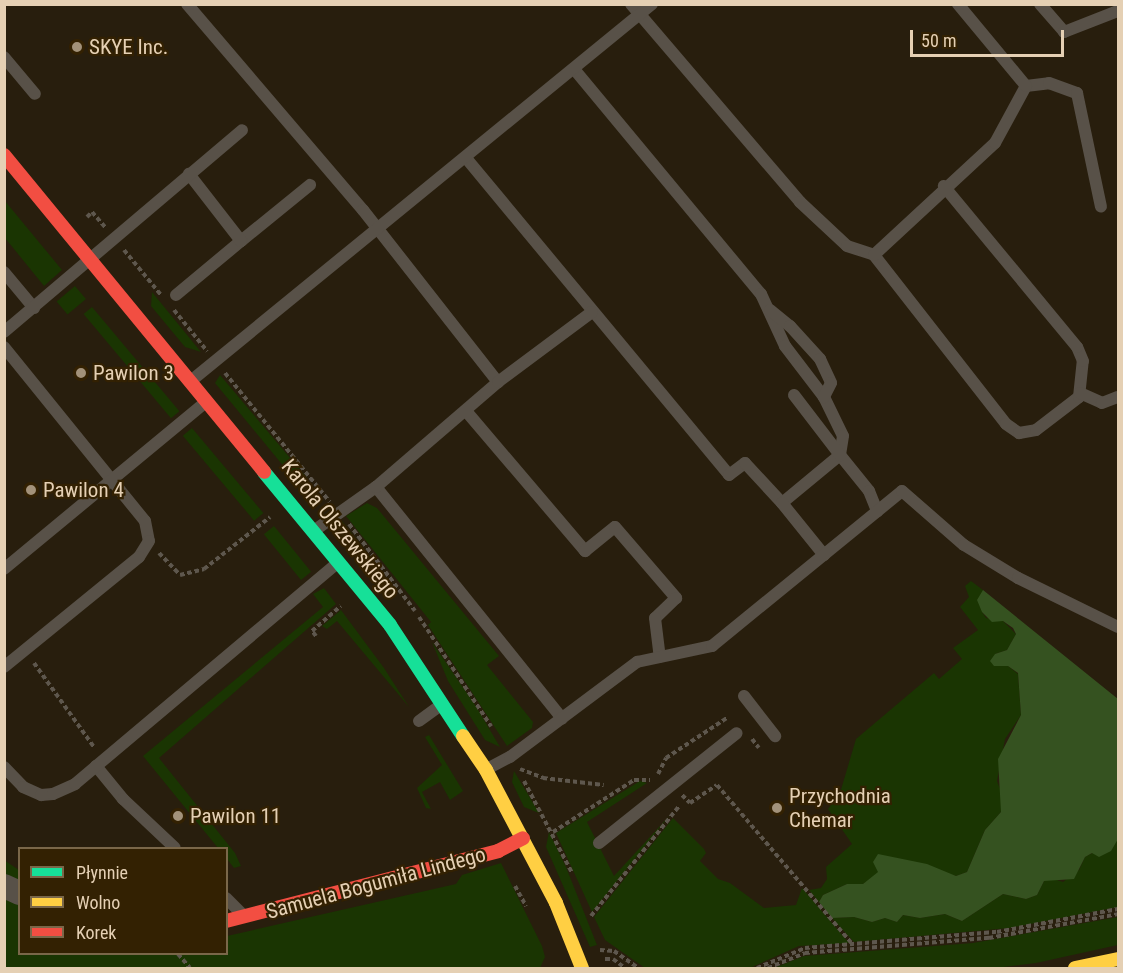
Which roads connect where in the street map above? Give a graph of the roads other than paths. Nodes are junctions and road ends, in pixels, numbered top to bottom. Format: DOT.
graph roads {
  1 [pos="188,4"];
  2 [pos="632,4"];
  3 [pos="652,4"];
  4 [pos="957,4"];
  5 [pos="1040,4"];
  6 [pos="1119,11"];
  7 [pos="640,15"];
  8 [pos="4,57"];
  9 [pos="574,69"];
  10 [pos="1026,86"];
  11 [pos="35,94"];
  12 [pos="242,130"];
  13 [pos="4,155"];
  14 [pos="466,158"];
  15 [pos="189,174"];
  16 [pos="310,185"];
  17 [pos="944,186"];
  18 [pos="1101,207"];
  19 [pos="375,231"];
  20 [pos="241,241"];
  21 [pos="874,255"];
  22 [pos="90,259"];
  23 [pos="4,272"];
  24 [pos="176,295"];
  25 [pos="34,308"];
  26 [pos="767,308"];
  27 [pos="592,312"];
  28 [pos="4,332"];
  29 [pos="4,347"];
  30 [pos="192,380"];
  31 [pos="498,382"];
  32 [pos="1080,393"];
  33 [pos="794,395"];
  34 [pos="824,397"];
  35 [pos="1119,398"];
  36 [pos="209,400"];
  37 [pos="466,411"];
  38 [pos="840,455"];
  39 [pos="111,480"];
  40 [pos="376,487"];
  41 [pos="782,504"];
  42 [pos="877,511"];
  43 [pos="315,530"];
  44 [pos="824,555"];
  45 [pos="340,561"];
  46 [pos="4,569"];
  47 [pos="1119,627"];
  48 [pos="660,657"];
  49 [pos="4,667"];
  50 [pos="744,696"];
  51 [pos="444,703"];
  52 [pos="562,718"];
  53 [pos="419,721"];
  54 [pos="737,734"];
  55 [pos="775,735"];
  56 [pos="100,763"];
  57 [pos="4,767"];
  58 [pos="486,770"];
  59 [pos="523,838"];
  60 [pos="599,843"];
  61 [pos="174,847"];
  62 [pos="4,886"];
  63 [pos="18,892"];
  64 [pos="228,900"];
  65 [pos="245,916"];
  66 [pos="228,920"];
  67 [pos="1119,959"];
  68 [pos="582,969"];
  69 [pos="1075,969"];
  1 -- 19 [label="lane"];
  2 -- 7 [label="lane"];
  3 -- 7 [label="lane"];
  4 -- 10 [label="lane"];
  5 -- 6 [label="lane"];
  7 -- 9 [label="lane"];
  7 -- 21 [label="lane"];
  8 -- 11 [label="lane"];
  9 -- 14 [label="lane"];
  9 -- 26 [label="lane"];
  10 -- 17 [label="lane"];
  10 -- 18 [label="lane"];
  12 -- 15 [label="lane"];
  13 -- 22 [label="street, Karola Olszewskiego"];
  14 -- 19 [label="lane"];
  14 -- 27 [label="lane"];
  15 -- 20 [label="lane"];
  15 -- 22 [label="lane"];
  16 -- 20 [label="lane"];
  17 -- 21 [label="lane"];
  17 -- 32 [label="lane"];
  19 -- 30 [label="lane"];
  19 -- 31 [label="lane"];
  20 -- 24 [label="lane"];
  21 -- 32 [label="lane"];
  22 -- 25 [label="lane"];
  22 -- 30 [label="street, Karola Olszewskiego"];
  23 -- 25 [label="lane"];
  25 -- 28 [label="lane"];
  26 -- 34 [label="lane"];
  26 -- 34 [label="lane"];
  27 -- 31 [label="lane"];
  27 -- 41 [label="lane"];
  29 -- 39 [label="lane"];
  30 -- 36 [label="street, Karola Olszewskiego"];
  31 -- 37 [label="lane"];
  32 -- 35 [label="lane"];
  33 -- 38 [label="lane"];
  34 -- 38 [label="lane"];
  36 -- 39 [label="lane"];
  36 -- 43 [label="street, Karola Olszewskiego"];
  37 -- 40 [label="lane"];
  37 -- 48 [label="lane"];
  38 -- 41 [label="lane"];
  38 -- 42 [label="lane"];
  39 -- 46 [label="lane"];
  39 -- 49 [label="lane"];
  40 -- 43 [label="lane"];
  40 -- 52 [label="lane"];
  41 -- 44 [label="lane"];
  42 -- 44 [label="lane"];
  42 -- 47 [label="lane"];
  43 -- 45 [label="street, Karola Olszewskiego"];
  44 -- 48 [label="lane"];
  45 -- 51 [label="street, Karola Olszewskiego"];
  45 -- 56 [label="lane"];
  48 -- 52 [label="lane"];
  50 -- 55 [label="lane"];
  51 -- 53 [label="lane"];
  51 -- 58 [label="street, Karola Olszewskiego"];
  52 -- 58 [label="lane"];
  54 -- 60 [label="lane"];
  56 -- 57 [label="lane"];
  56 -- 61 [label="lane"];
  58 -- 59 [label="street, Karola Olszewskiego"];
  59 -- 65 [label="street, Samuela Bogumiła Lindego"];
  59 -- 68 [label="street, Karola Olszewskiego"];
  62 -- 63 [label="street"];
  64 -- 65 [label="lane"];
  65 -- 66 [label="street, Samuela Bogumiła Lindego"];
  67 -- 69 [label="street"];
}
